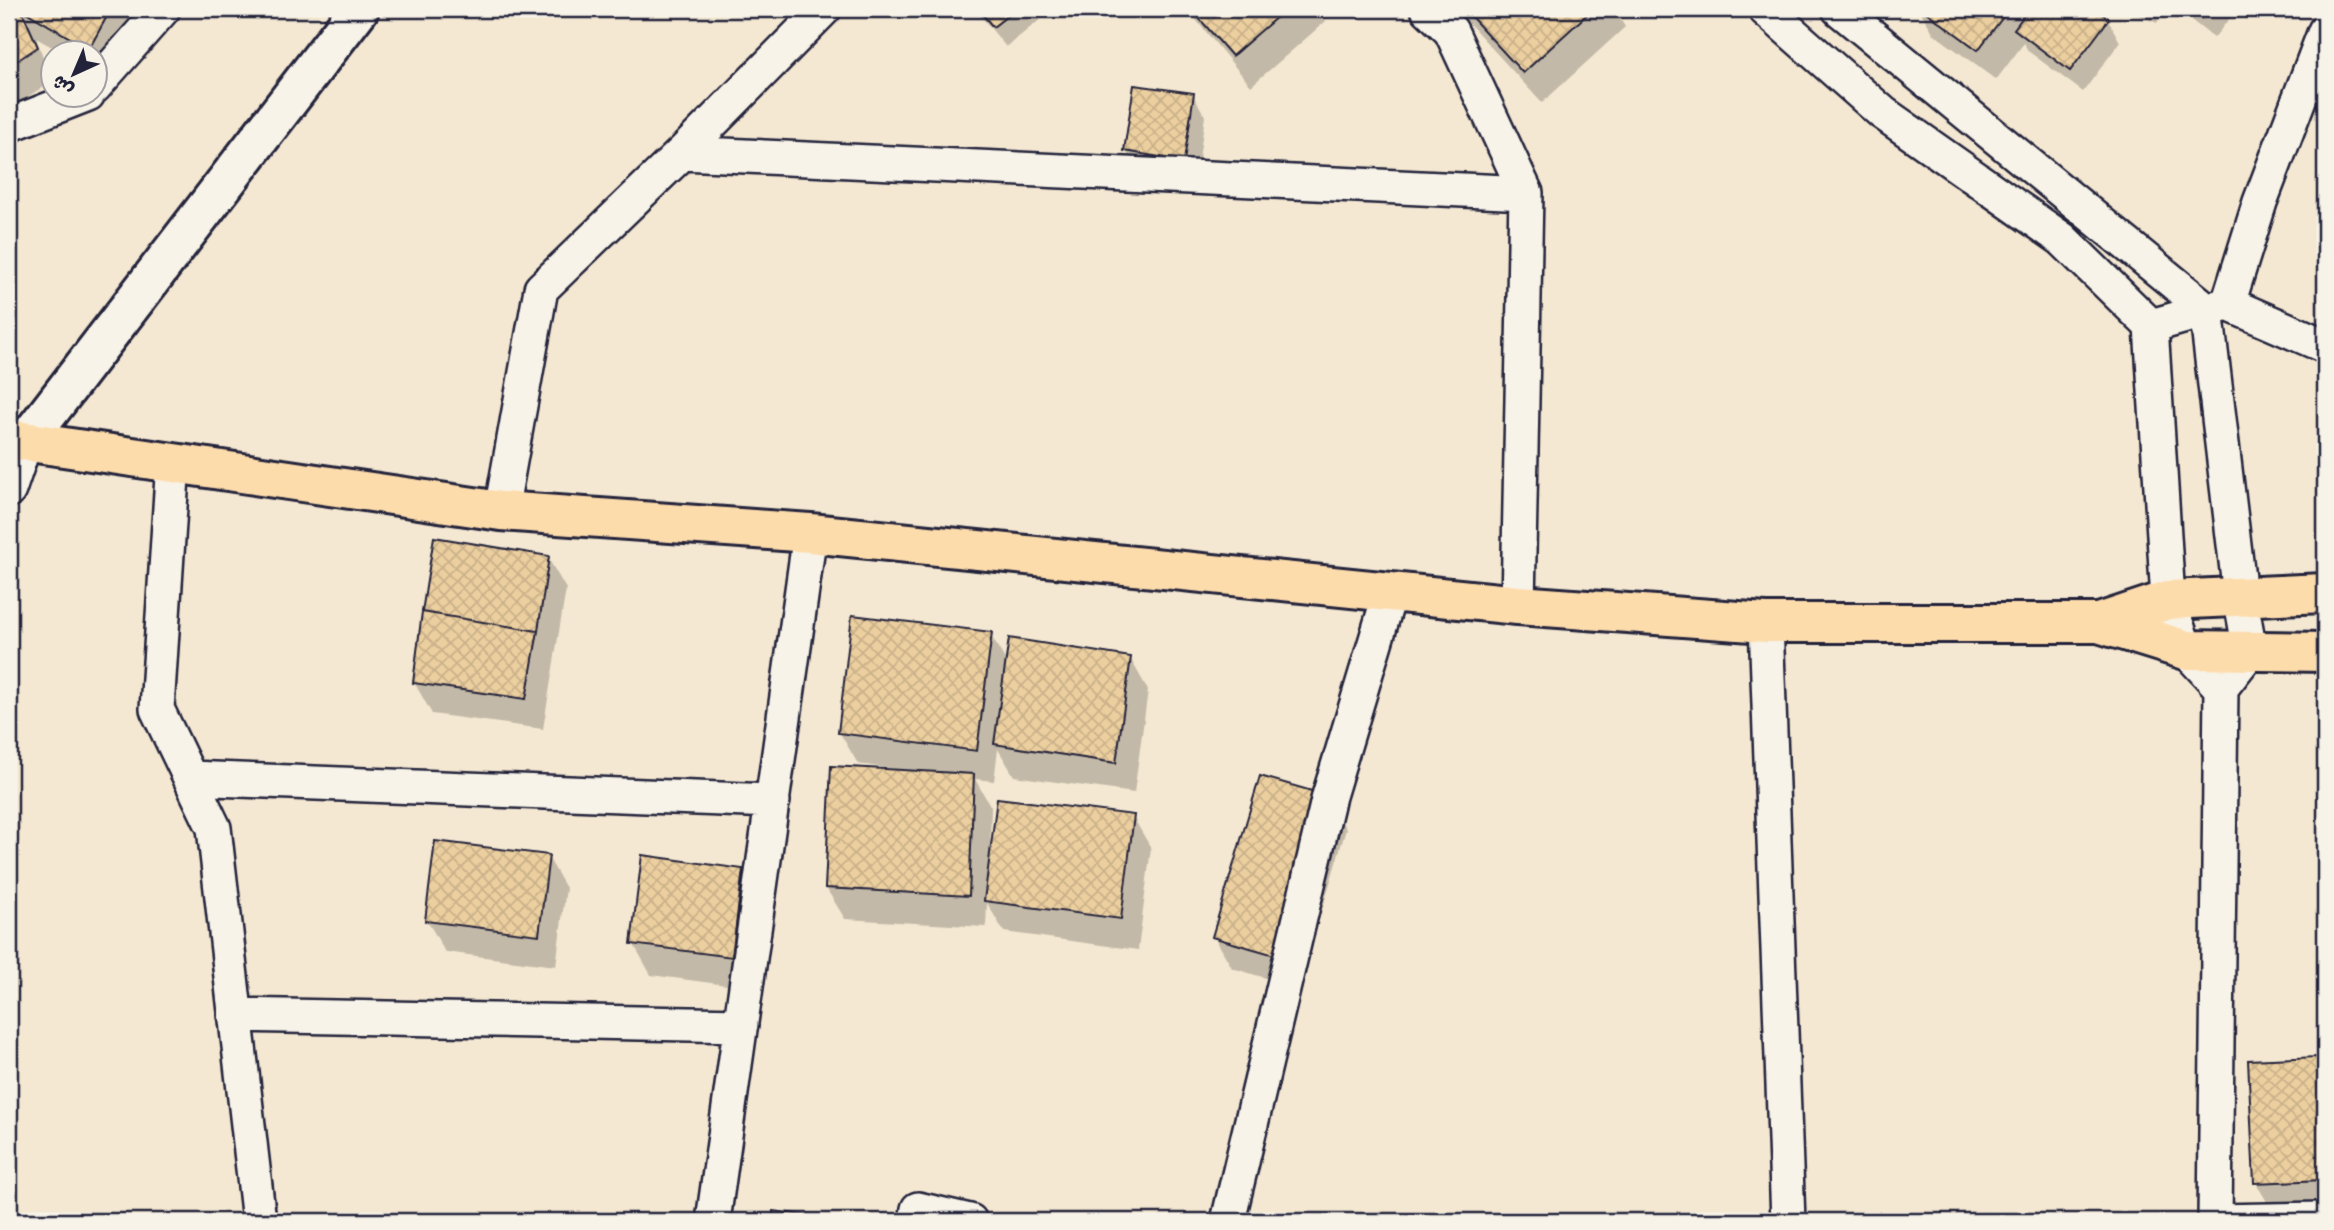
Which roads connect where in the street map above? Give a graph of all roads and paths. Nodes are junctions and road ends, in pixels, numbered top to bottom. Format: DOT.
graph roads {
  1 [pos="163,9"];
  2 [pos="359,9"];
  3 [pos="824,9"];
  4 [pos="1428,9"];
  5 [pos="1765,9"];
  6 [pos="1839,9"];
  7 [pos="2325,31"];
  8 [pos="108,71"];
  9 [pos="52,108"];
  10 [pos="9,125"];
  11 [pos="682,153"];
  12 [pos="1526,193"];
  13 [pos="2217,306"];
  14 [pos="2151,326"];
  15 [pos="2325,346"];
  16 [pos="17,441"];
  17 [pos="173,461"];
  18 [pos="9,490"];
  19 [pos="501,511"];
  20 [pos="810,533"];
  21 [pos="1390,593"];
  22 [pos="2325,593"];
  23 [pos="2241,595"];
  24 [pos="2168,600"];
  25 [pos="1518,605"];
  26 [pos="1766,623"];
  27 [pos="2099,623"];
  28 [pos="2186,650"];
  29 [pos="2250,651"];
  30 [pos="2325,652"];
  31 [pos="2221,688"];
  32 [pos="190,778"];
  33 [pos="773,801"];
  34 [pos="235,1015"];
  35 [pos="741,1025"];
  36 [pos="2325,1219"];
  37 [pos="259,1221"];
  38 [pos="713,1221"];
  39 [pos="916,1221"];
  40 [pos="970,1221"];
  41 [pos="1228,1221"];
  42 [pos="1788,1221"];
  43 [pos="2215,1221"];
  1 -- 8 [label="street"];
  2 -- 16 [label="main road"];
  3 -- 11 [label="street"];
  4 -- 12 [label="street"];
  5 -- 14 [label="street"];
  6 -- 13 [label="street"];
  7 -- 13 [label="street"];
  9 -- 10 [label="street"];
  11 -- 12 [label="street"];
  11 -- 19 [label="street"];
  12 -- 25 [label="street"];
  13 -- 14 [label="street"];
  13 -- 15 [label="street"];
  13 -- 23 [label="street"];
  14 -- 24 [label="street"];
  16 -- 17 [label="main road"];
  16 -- 18 [label="street"];
  17 -- 19 [label="main road"];
  17 -- 32 [label="street"];
  19 -- 20 [label="main road"];
  20 -- 21 [label="main road"];
  20 -- 33 [label="street"];
  21 -- 25 [label="main road"];
  21 -- 41 [label="street"];
  22 -- 23 [label="main road"];
  23 -- 24 [label="main road"];
  23 -- 29 [label="street"];
  24 -- 27 [label="main road"];
  24 -- 28 [label="street"];
  25 -- 26 [label="main road"];
  26 -- 27 [label="main road"];
  26 -- 42 [label="street"];
  27 -- 28 [label="main road"];
  28 -- 29 [label="main road"];
  28 -- 31 [label="street"];
  29 -- 30 [label="main road"];
  29 -- 31 [label="street"];
  31 -- 43 [label="street"];
  32 -- 33 [label="street"];
  32 -- 34 [label="street"];
  33 -- 35 [label="street"];
  34 -- 35 [label="street"];
  34 -- 37 [label="street"];
  35 -- 38 [label="street"];
  36 -- 43 [label="street"];
  39 -- 40 [label="street"];
}
